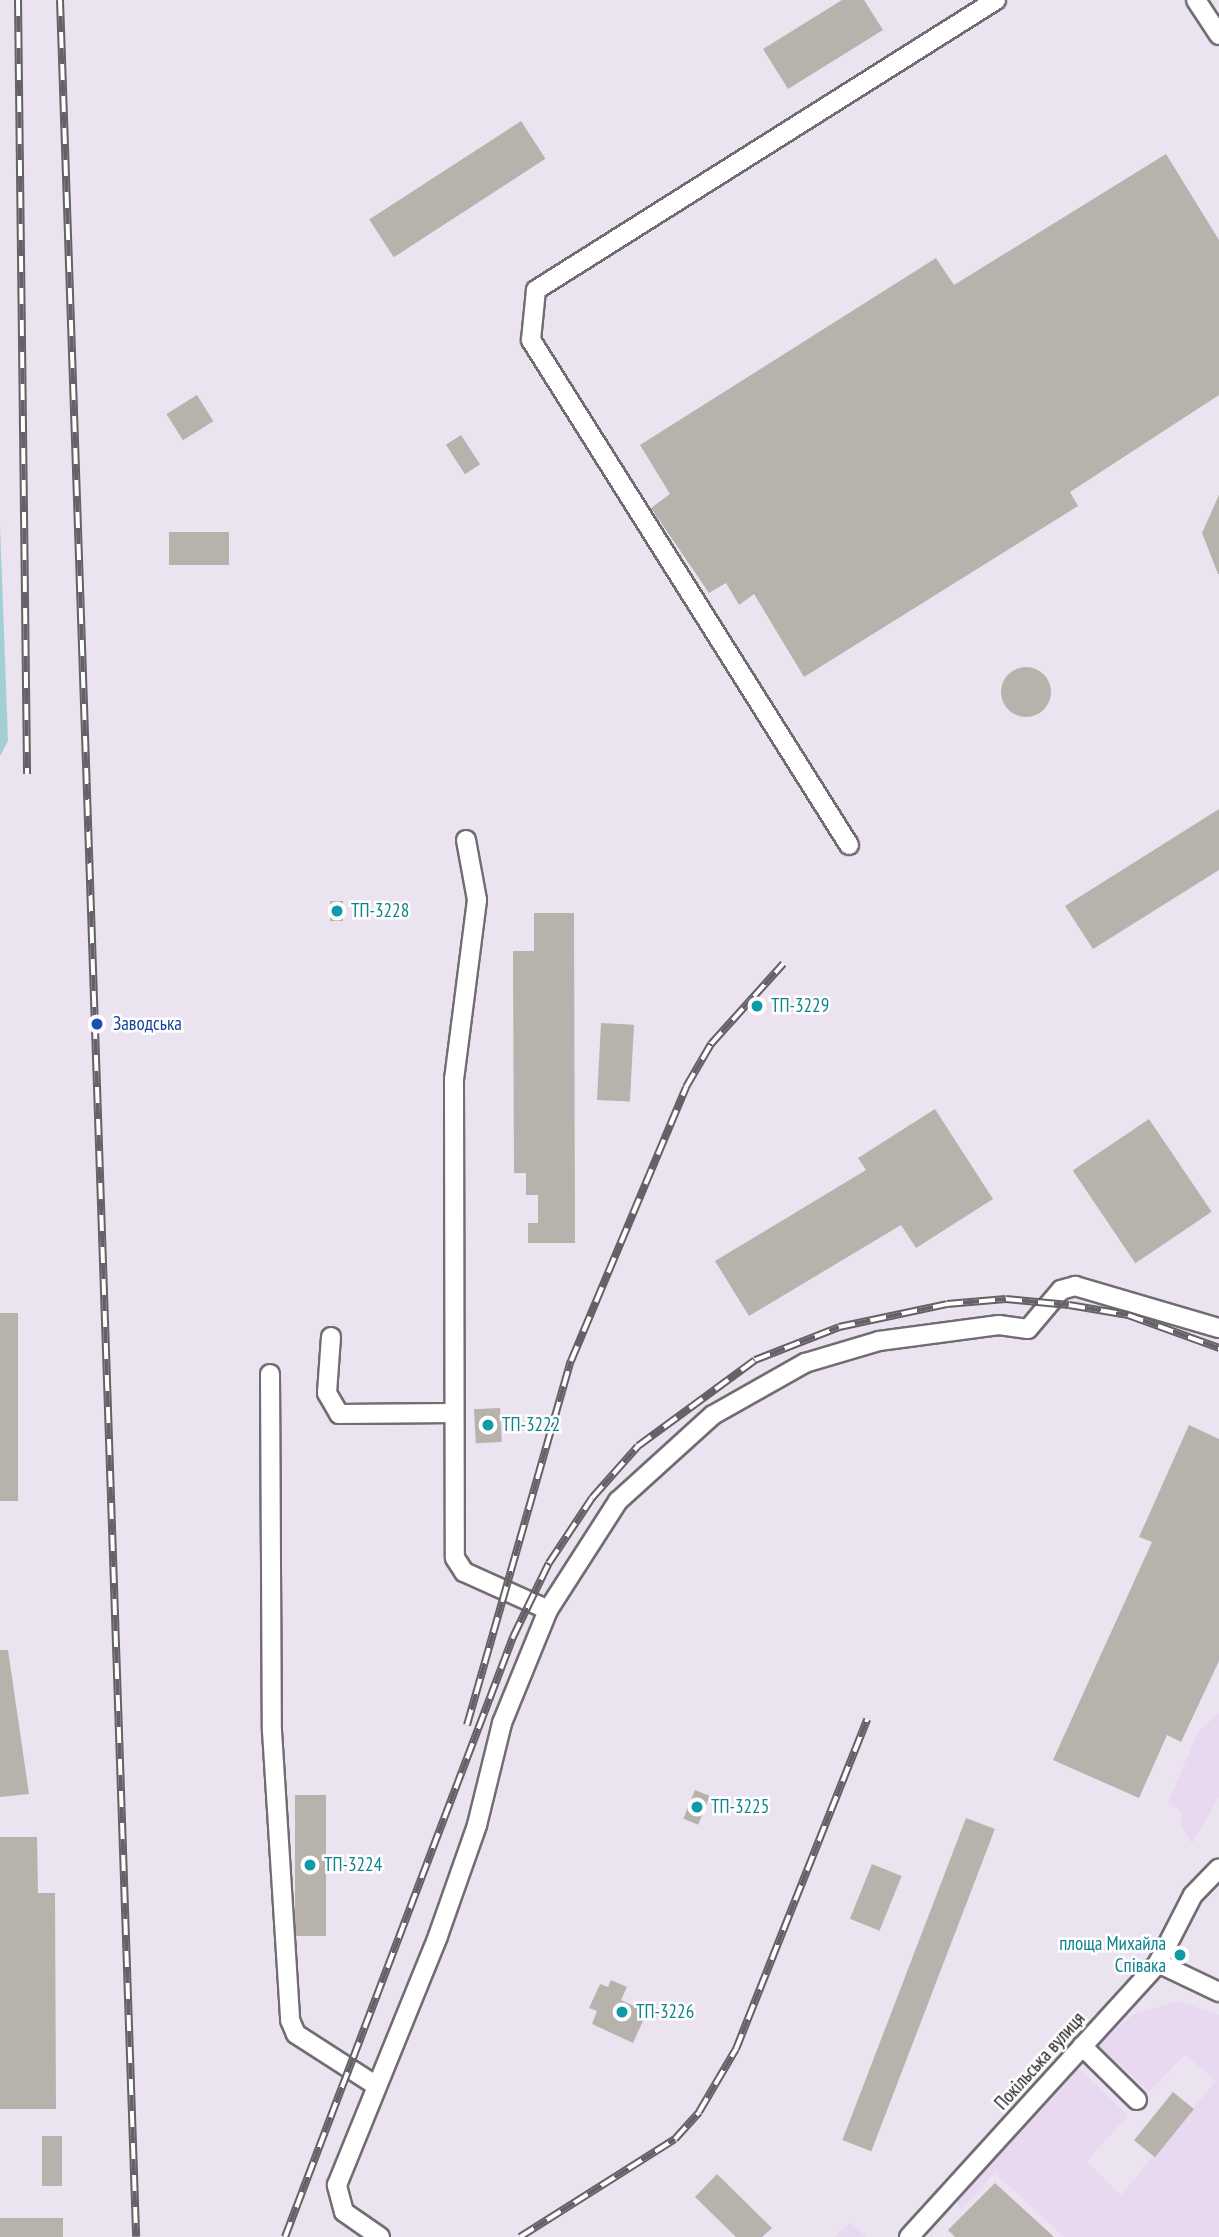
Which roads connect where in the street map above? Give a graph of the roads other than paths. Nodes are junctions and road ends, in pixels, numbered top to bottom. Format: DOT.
graph roads {
  1 [pos="996,0"];
  2 [pos="1196,0"];
  3 [pos="1219,35"];
  4 [pos="466,840"];
  5 [pos="849,845"];
  6 [pos="1219,1328"];
  7 [pos="331,1338"];
  8 [pos="270,1374"];
  9 [pos="454,1413"];
  10 [pos="548,1611"];
  11 [pos="1219,1868"];
  12 [pos="1158,1963"];
  13 [pos="1219,1992"];
  14 [pos="1082,2046"];
  15 [pos="375,2085"];
  16 [pos="1137,2100"];
  17 [pos="380,2237"];
  18 [pos="909,2237"];
  1 -- 5 [label="street"];
  2 -- 3 [label="street"];
  4 -- 9 [label="street"];
  6 -- 10 [label="street"];
  7 -- 9 [label="street"];
  8 -- 15 [label="street"];
  9 -- 10 [label="street"];
  10 -- 15 [label="street"];
  11 -- 12 [label="street, Покільська вулиця"];
  12 -- 13 [label="street"];
  12 -- 14 [label="street, Покільська вулиця"];
  14 -- 16 [label="street"];
  14 -- 18 [label="street, Покільська вулиця"];
  15 -- 17 [label="street"];
}
